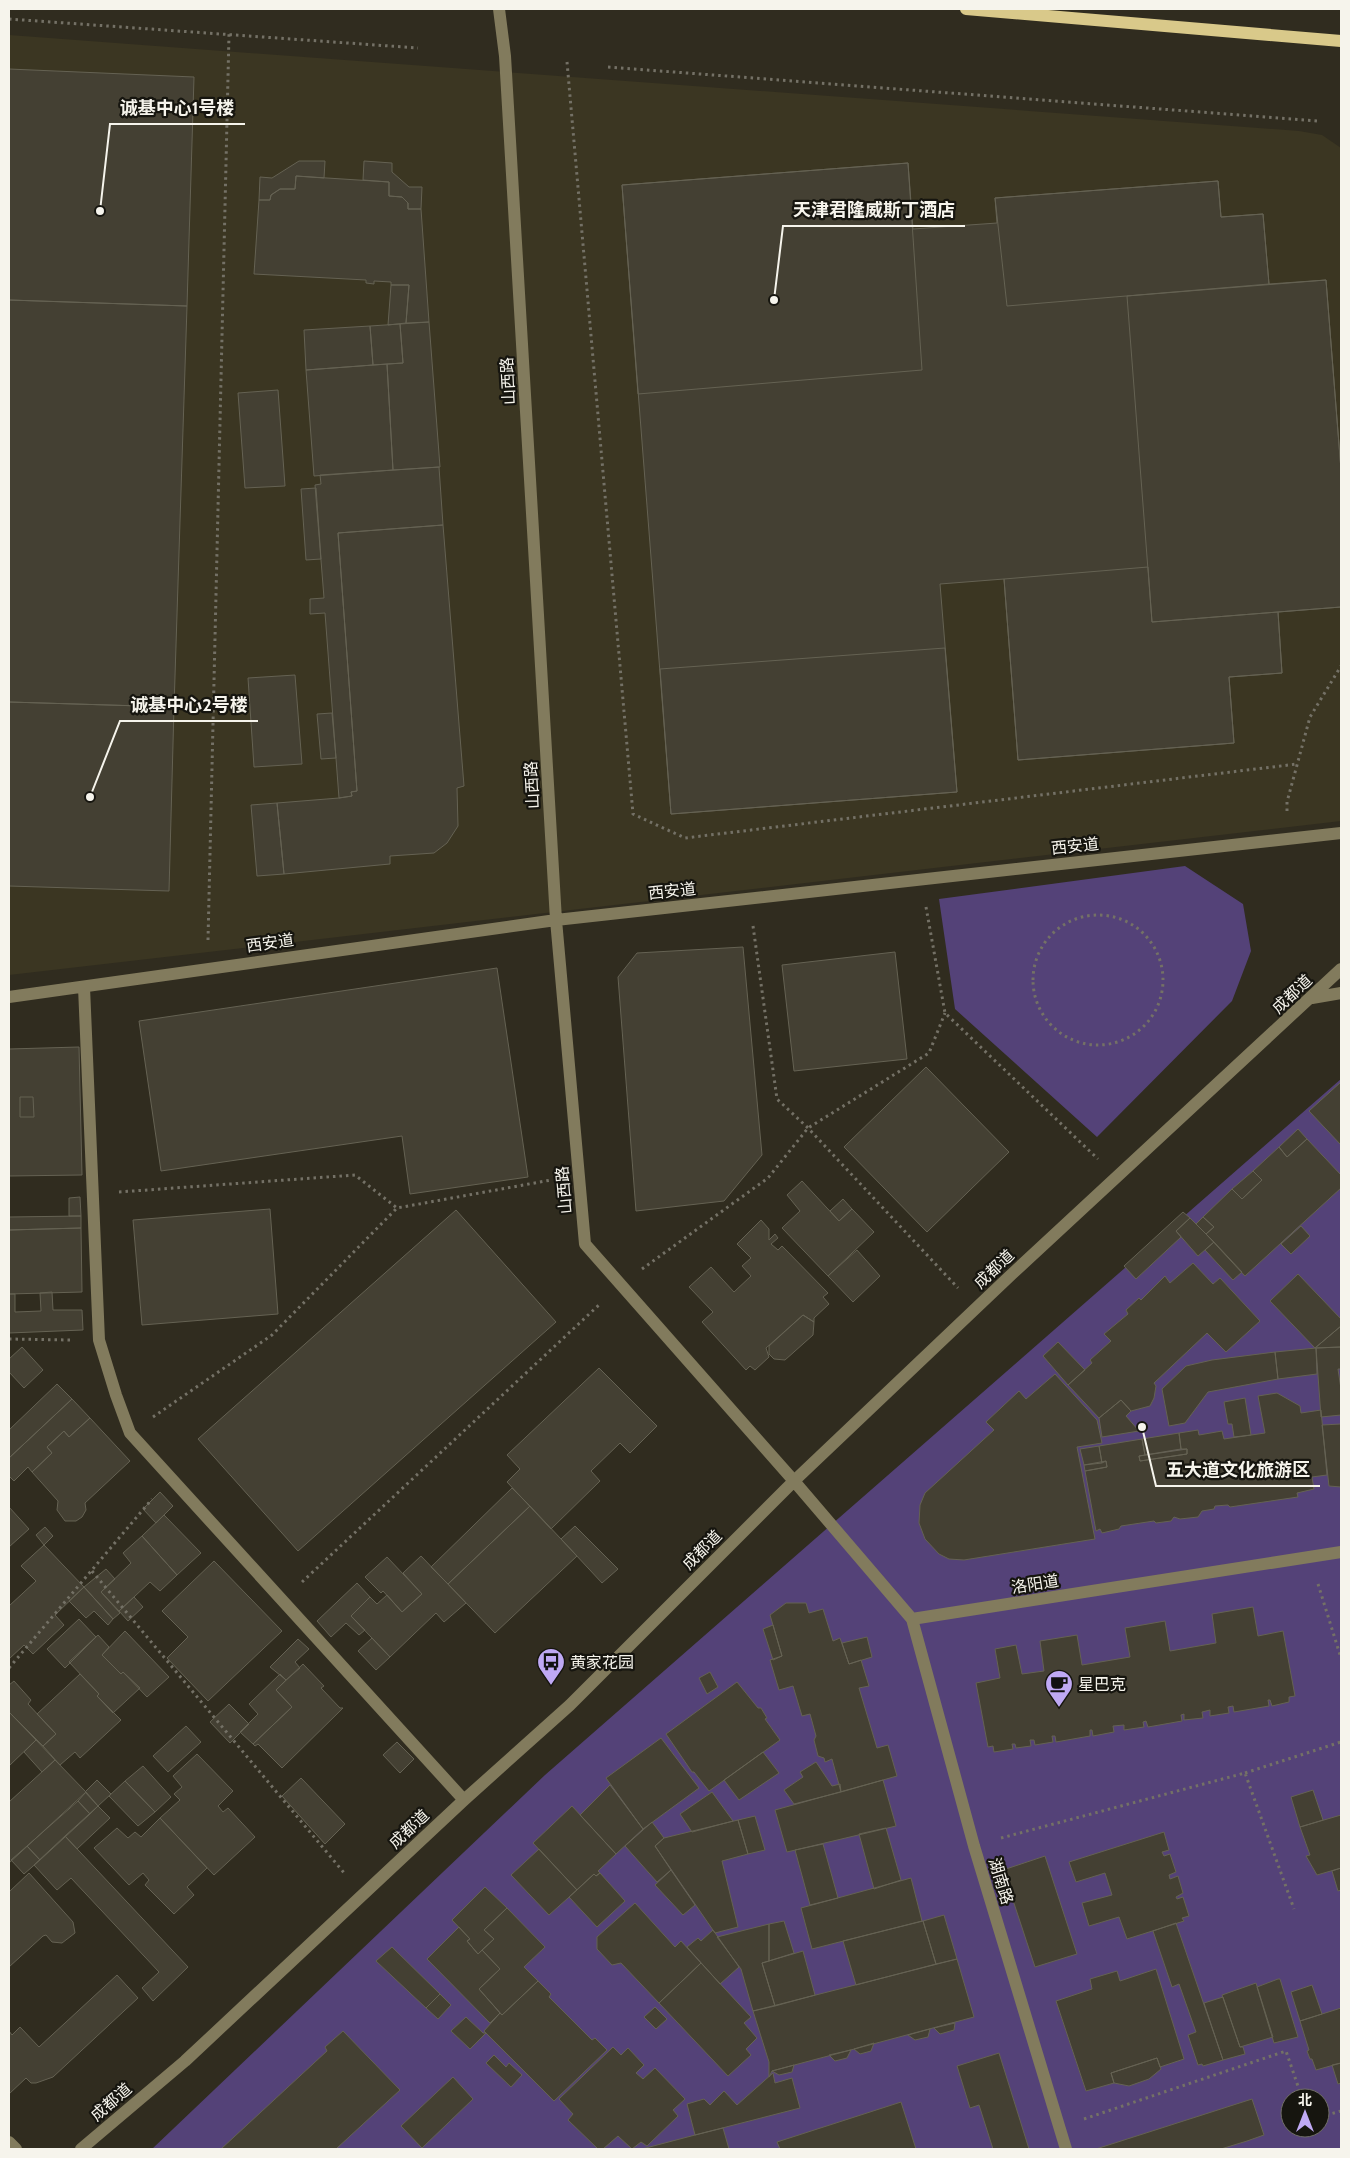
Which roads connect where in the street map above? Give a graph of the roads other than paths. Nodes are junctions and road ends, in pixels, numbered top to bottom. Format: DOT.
graph roads {
  1 [pos="499,9"];
  2 [pos="966,9"];
  3 [pos="1341,41"];
  4 [pos="1341,833"];
  5 [pos="556,920"];
  6 [pos="1341,970"];
  7 [pos="84,986"];
  8 [pos="1341,993"];
  9 [pos="9,997"];
  10 [pos="1312,998"];
  11 [pos="794,1481"];
  12 [pos="1341,1552"];
  13 [pos="912,1620"];
  14 [pos="464,1800"];
  15 [pos="9,2142"];
  16 [pos="16,2149"];
  17 [pos="81,2149"];
  18 [pos="1066,2149"];
  1 -- 5 [label="street, 山西路"];
  2 -- 3 [label="main road"];
  4 -- 5 [label="street, 西安道"];
  5 -- 7 [label="street, 西安道"];
  5 -- 11 [label="street, 山西路"];
  6 -- 10 [label="street, 成都道"];
  7 -- 9 [label="street, 西安道"];
  7 -- 14 [label="street"];
  8 -- 10 [label="street"];
  10 -- 11 [label="street, 成都道"];
  11 -- 13 [label="street"];
  11 -- 14 [label="street, 成都道"];
  12 -- 13 [label="street, 洛阳道"];
  13 -- 18 [label="street, 湖南路"];
  14 -- 17 [label="street, 成都道"];
  15 -- 16 [label="street"];
}
